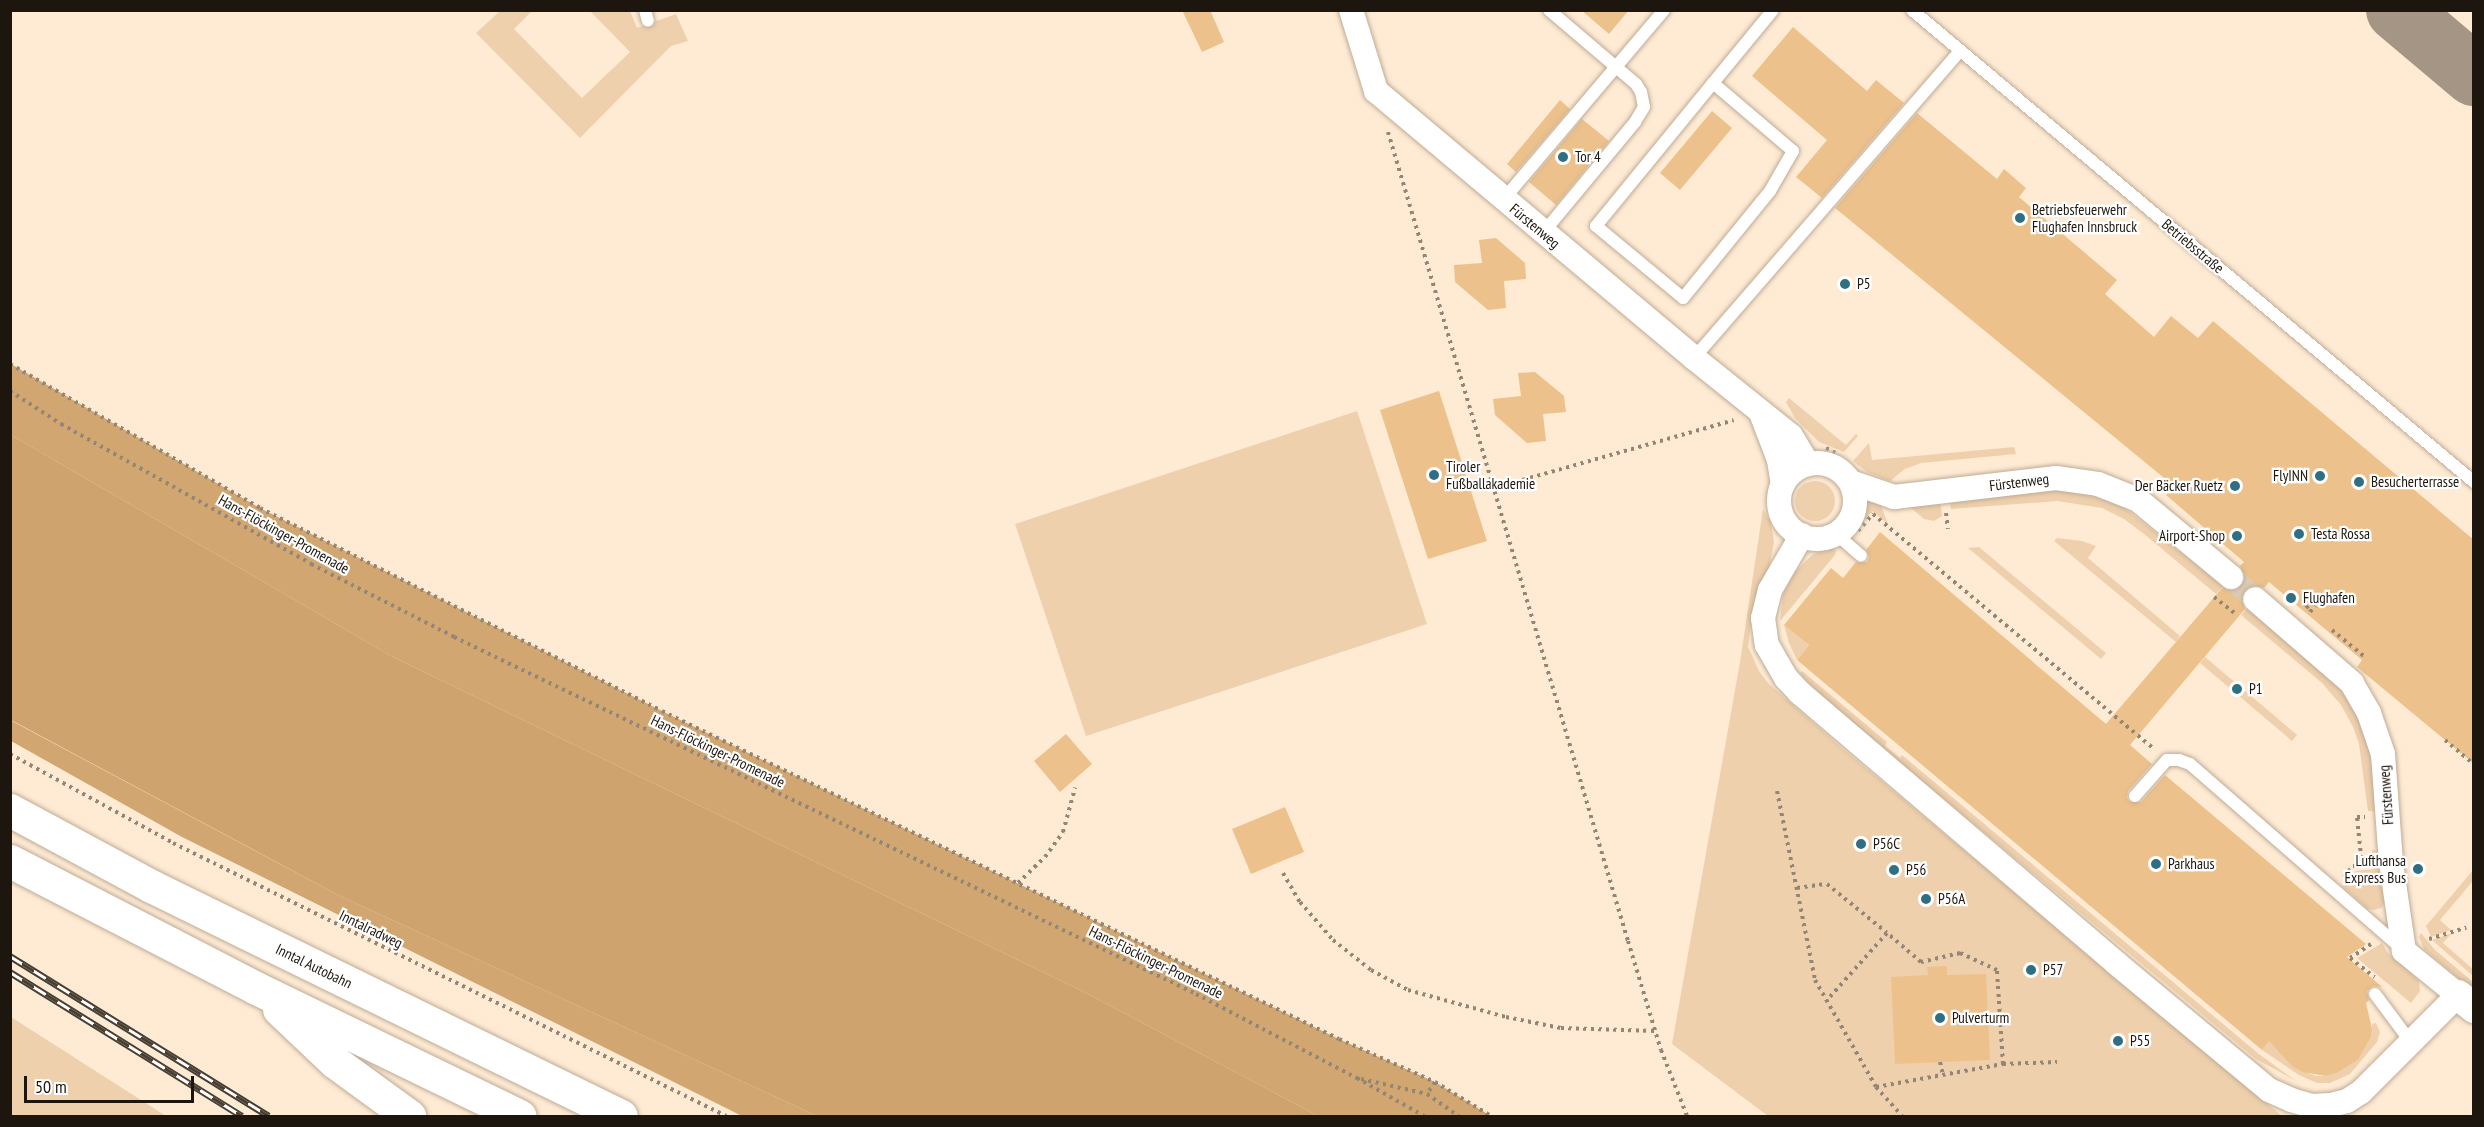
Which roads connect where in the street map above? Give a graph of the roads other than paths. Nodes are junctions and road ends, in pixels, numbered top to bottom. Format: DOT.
graph roads {
  1 [pos="1352,10"];
  2 [pos="1549,10"];
  3 [pos="1664,10"];
  4 [pos="1773,10"];
  5 [pos="1912,10"];
  6 [pos="1960,51"];
  7 [pos="1617,66"];
  8 [pos="1713,83"];
  9 [pos="1503,200"];
  10 [pos="1543,233"];
  11 [pos="1694,358"];
  12 [pos="1761,413"];
  13 [pos="1808,464"];
  14 [pos="1851,482"];
  15 [pos="2474,482"];
  16 [pos="1783,485"];
  17 [pos="1802,535"];
  18 [pos="1844,536"];
  19 [pos="1861,556"];
  20 [pos="2231,577"];
  21 [pos="2255,598"];
  22 [pos="2135,796"];
  23 [pos="10,810"];
  24 [pos="10,861"];
  25 [pos="2404,951"];
  26 [pos="256,988"];
  27 [pos="2375,994"];
  28 [pos="2466,1002"];
  29 [pos="2410,1041"];
  30 [pos="409,1116"];
  31 [pos="520,1116"];
  32 [pos="621,1116"];
  1 -- 9 [label="street, Fürstenweg"];
  2 -- 7 [label="lane"];
  3 -- 7 [label="lane"];
  4 -- 8 [label="lane"];
  5 -- 6 [label="lane, Betriebsstraße"];
  6 -- 11 [label="lane"];
  6 -- 15 [label="lane, Betriebsstraße"];
  7 -- 9 [label="lane"];
  7 -- 10 [label="lane"];
  8 -- 8 [label="lane"];
  9 -- 10 [label="street, Fürstenweg"];
  10 -- 11 [label="street, Fürstenweg"];
  11 -- 12 [label="street, Fürstenweg"];
  12 -- 13 [label="street, Fürstenweg"];
  12 -- 16 [label="street, Fürstenweg"];
  13 -- 14 [label="street"];
  13 -- 16 [label="street"];
  14 -- 18 [label="street"];
  14 -- 20 [label="street, Fürstenweg"];
  16 -- 17 [label="street"];
  17 -- 18 [label="street"];
  17 -- 29 [label="street"];
  18 -- 19 [label="lane"];
  21 -- 25 [label="street, Fürstenweg"];
  22 -- 25 [label="lane"];
  23 -- 32 [label="highway, Inntal Autobahn"];
  24 -- 26 [label="highway"];
  25 -- 28 [label="street"];
  26 -- 30 [label="highway"];
  26 -- 31 [label="highway"];
  27 -- 29 [label="lane"];
  28 -- 29 [label="street"];
}
